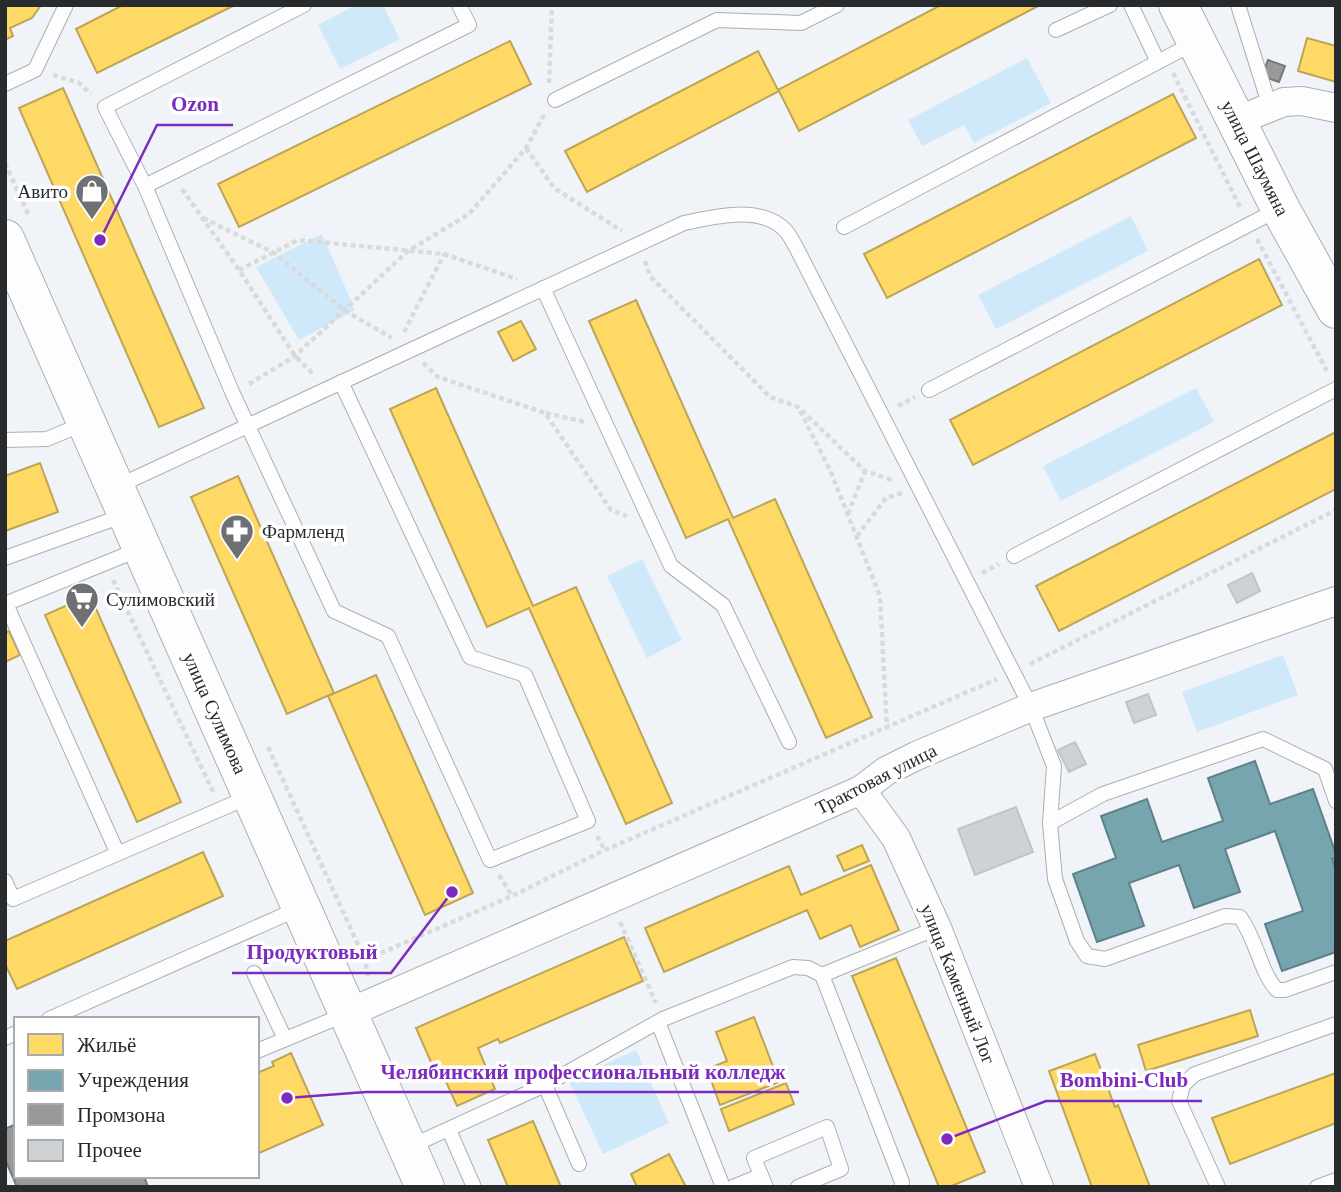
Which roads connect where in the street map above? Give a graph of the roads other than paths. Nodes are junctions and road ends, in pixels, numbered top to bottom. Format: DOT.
graph roads {
  1 [pos="66,5"];
  2 [pos="304,5"];
  3 [pos="459,5"];
  4 [pos="837,5"];
  5 [pos="1110,5"];
  6 [pos="1131,5"];
  7 [pos="1178,5"];
  8 [pos="1238,5"];
  9 [pos="1056,30"];
  10 [pos="1196,42"];
  11 [pos="1158,62"];
  12 [pos="5,84"];
  13 [pos="550,101"];
  14 [pos="1336,108"];
  15 [pos="1253,114"];
  16 [pos="145,186"];
  17 [pos="1280,208"];
  18 [pos="844,226"];
  19 [pos="10,264"];
  20 [pos="543,288"];
  21 [pos="1336,309"];
  22 [pos="341,382"];
  23 [pos="1336,389"];
  24 [pos="929,390"];
  25 [pos="86,423"];
  26 [pos="248,424"];
  27 [pos="5,440"];
  28 [pos="128,517"];
  29 [pos="1014,556"];
  30 [pos="5,558"];
  31 [pos="1336,601"];
  32 [pos="6,604"];
  33 [pos="1031,707"];
  34 [pos="789,742"];
  35 [pos="861,790"];
  36 [pos="251,795"];
  37 [pos="1336,801"];
  38 [pos="1050,823"];
  39 [pos="117,852"];
  40 [pos="5,881"];
  41 [pos="301,907"];
  42 [pos="937,928"];
  43 [pos="1336,972"];
  44 [pos="254,973"];
  45 [pos="822,975"];
  46 [pos="348,1013"];
  47 [pos="54,1017"];
  48 [pos="661,1021"];
  49 [pos="1336,1024"];
  50 [pos="285,1039"];
  51 [pos="259,1050"];
  52 [pos="545,1085"];
  53 [pos="449,1130"];
  54 [pos="408,1148"];
  55 [pos="579,1164"];
  56 [pos="1336,1180"];
  57 [pos="763,1181"];
  58 [pos="425,1187"];
  59 [pos="474,1187"];
  60 [pos="723,1187"];
  61 [pos="733,1187"];
  62 [pos="798,1187"];
  63 [pos="901,1187"];
  64 [pos="1039,1187"];
  65 [pos="1217,1187"];
  66 [pos="1317,1187"];
  1 -- 12 [label="lane"];
  2 -- 16 [label="lane"];
  3 -- 16 [label="lane"];
  4 -- 13 [label="lane"];
  5 -- 9 [label="lane"];
  6 -- 11 [label="lane"];
  7 -- 10 [label="street, улица Шаумяна"];
  8 -- 15 [label="lane"];
  10 -- 11 [label="lane"];
  10 -- 15 [label="street, улица Шаумяна"];
  11 -- 18 [label="lane"];
  14 -- 15 [label="street"];
  15 -- 17 [label="street, улица Шаумяна"];
  16 -- 26 [label="lane"];
  17 -- 21 [label="street, улица Шаумяна"];
  17 -- 24 [label="lane"];
  19 -- 25 [label="street, улица Сулимова"];
  20 -- 22 [label="lane"];
  20 -- 33 [label="lane"];
  20 -- 34 [label="lane"];
  22 -- 26 [label="lane"];
  22 -- 26 [label="lane"];
  23 -- 29 [label="lane"];
  25 -- 27 [label="lane"];
  25 -- 28 [label="street, улица Сулимова"];
  26 -- 28 [label="lane"];
  28 -- 30 [label="lane"];
  28 -- 32 [label="lane"];
  28 -- 36 [label="street, улица Сулимова"];
  31 -- 33 [label="street, Трактовая улица"];
  32 -- 39 [label="lane"];
  33 -- 35 [label="street, Трактовая улица"];
  33 -- 38 [label="lane"];
  35 -- 42 [label="street, улица Каменный Лог"];
  35 -- 46 [label="street, Трактовая улица"];
  36 -- 39 [label="lane"];
  36 -- 41 [label="street, улица Сулимова"];
  37 -- 38 [label="lane"];
  38 -- 43 [label="lane"];
  39 -- 40 [label="lane"];
  41 -- 46 [label="street, улица Сулимова"];
  41 -- 47 [label="lane"];
  42 -- 45 [label="lane"];
  42 -- 64 [label="street, улица Каменный Лог"];
  44 -- 50 [label="lane"];
  45 -- 48 [label="lane"];
  45 -- 63 [label="lane"];
  46 -- 50 [label="lane"];
  46 -- 54 [label="street, улица Сулимова"];
  48 -- 52 [label="lane"];
  48 -- 60 [label="lane"];
  49 -- 65 [label="lane"];
  50 -- 51 [label="lane"];
  52 -- 53 [label="lane"];
  52 -- 55 [label="lane"];
  53 -- 54 [label="lane"];
  53 -- 59 [label="lane"];
  54 -- 58 [label="street, улица Сулимова"];
  56 -- 66 [label="lane"];
  57 -- 61 [label="lane"];
  57 -- 62 [label="lane"];
}
